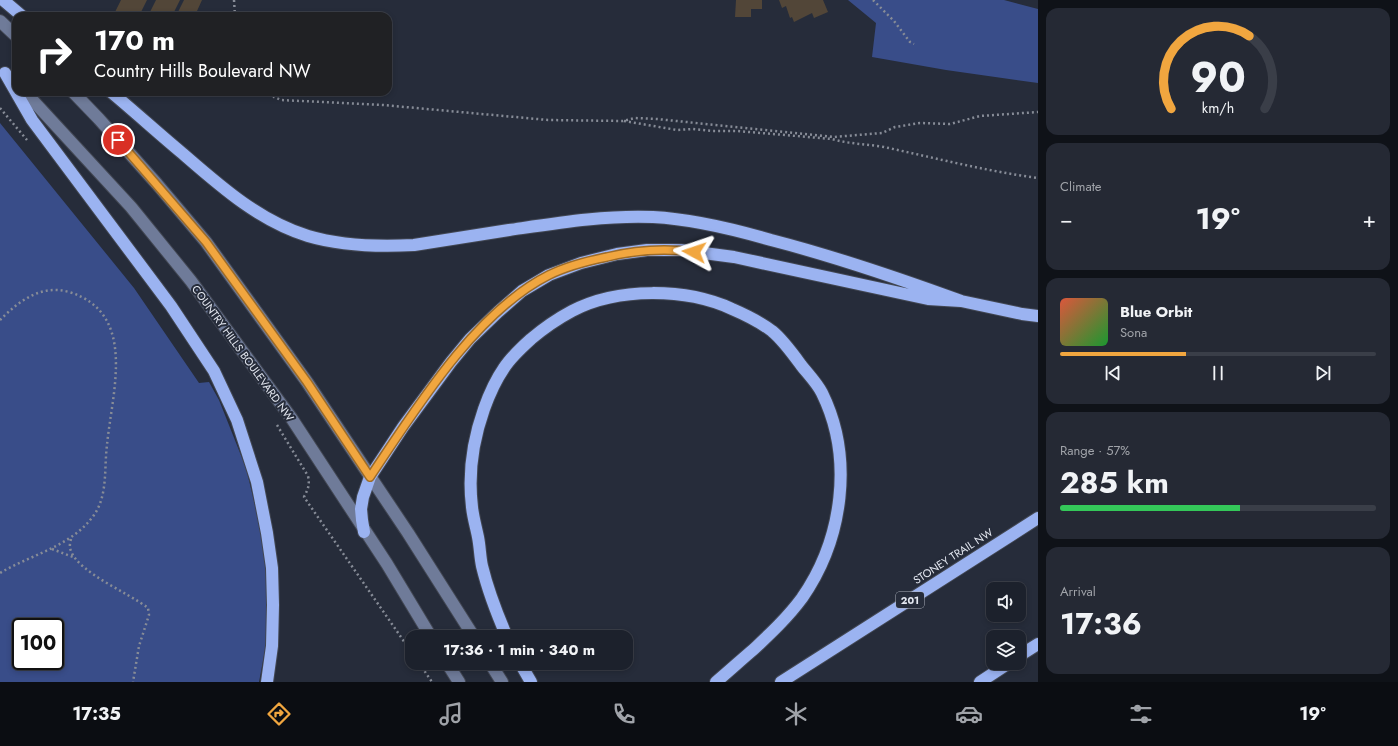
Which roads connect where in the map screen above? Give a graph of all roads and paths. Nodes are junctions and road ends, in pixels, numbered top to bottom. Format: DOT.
graph roads {
  1 [pos="3,0"];
  2 [pos="234,0"];
  3 [pos="873,0"];
  4 [pos="17,12"];
  5 [pos="235,12"];
  6 [pos="0,21"];
  7 [pos="12,32"];
  8 [pos="914,44"];
  9 [pos="2,71"];
  10 [pos="12,80"];
  11 [pos="12,87"];
  12 [pos="17,96"];
  13 [pos="29,96"];
  14 [pos="77,96"];
  15 [pos="116,96"];
  16 [pos="273,96"];
  17 [pos="1038,112"];
  18 [pos="623,121"];
  19 [pos="1038,178"];
  20 [pos="961,302"];
  21 [pos="1038,316"];
  22 [pos="0,320"];
  23 [pos="276,423"];
  24 [pos="370,477"];
  25 [pos="1038,518"];
  26 [pos="364,532"];
  27 [pos="71,538"];
  28 [pos="52,549"];
  29 [pos="76,558"];
  30 [pos="0,573"];
  31 [pos="427,630"];
  32 [pos="470,630"];
  33 [pos="504,630"];
  34 [pos="405,643"];
  35 [pos="1038,644"];
  36 [pos="1026,652"];
  37 [pos="424,670"];
  38 [pos="451,670"];
  39 [pos="494,670"];
  40 [pos="524,670"];
  41 [pos="998,670"];
  42 [pos="133,682"];
  43 [pos="268,682"];
  44 [pos="432,682"];
  45 [pos="459,682"];
  46 [pos="502,682"];
  47 [pos="531,682"];
  48 [pos="716,682"];
  49 [pos="781,682"];
  50 [pos="980,682"];
  1 -- 4 [label="highway"];
  2 -- 5 [label="path"];
  3 -- 8 [label="path"];
  6 -- 7 [label="main road"];
  9 -- 10 [label="main road"];
  9 -- 11 [label="highway"];
  12 -- 43 [label="highway"];
  13 -- 26 [label="main road, COUNTRY HILLS BOULEVARD NW"];
  14 -- 24 [label="main road"];
  15 -- 20 [label="highway"];
  16 -- 18 [label="path"];
  17 -- 18 [label="path"];
  18 -- 19 [label="path"];
  20 -- 21 [label="highway"];
  20 -- 24 [label="highway"];
  22 -- 27 [label="path"];
  23 -- 34 [label="path"];
  24 -- 26 [label="highway"];
  24 -- 32 [label="main road"];
  25 -- 49 [label="highway, STONEY TRAIL NW / 201"];
  26 -- 31 [label="main road, COUNTRY HILLS BOULEVARD NW"];
  27 -- 28 [label="path"];
  27 -- 29 [label="path"];
  28 -- 29 [label="path"];
  28 -- 30 [label="path"];
  29 -- 42 [label="path"];
  33 -- 48 [label="highway"];
  35 -- 36 [label="highway"];
  37 -- 44 [label="path"];
  38 -- 45 [label="main road"];
  39 -- 46 [label="main road"];
  40 -- 47 [label="highway"];
  41 -- 50 [label="highway"];
}
